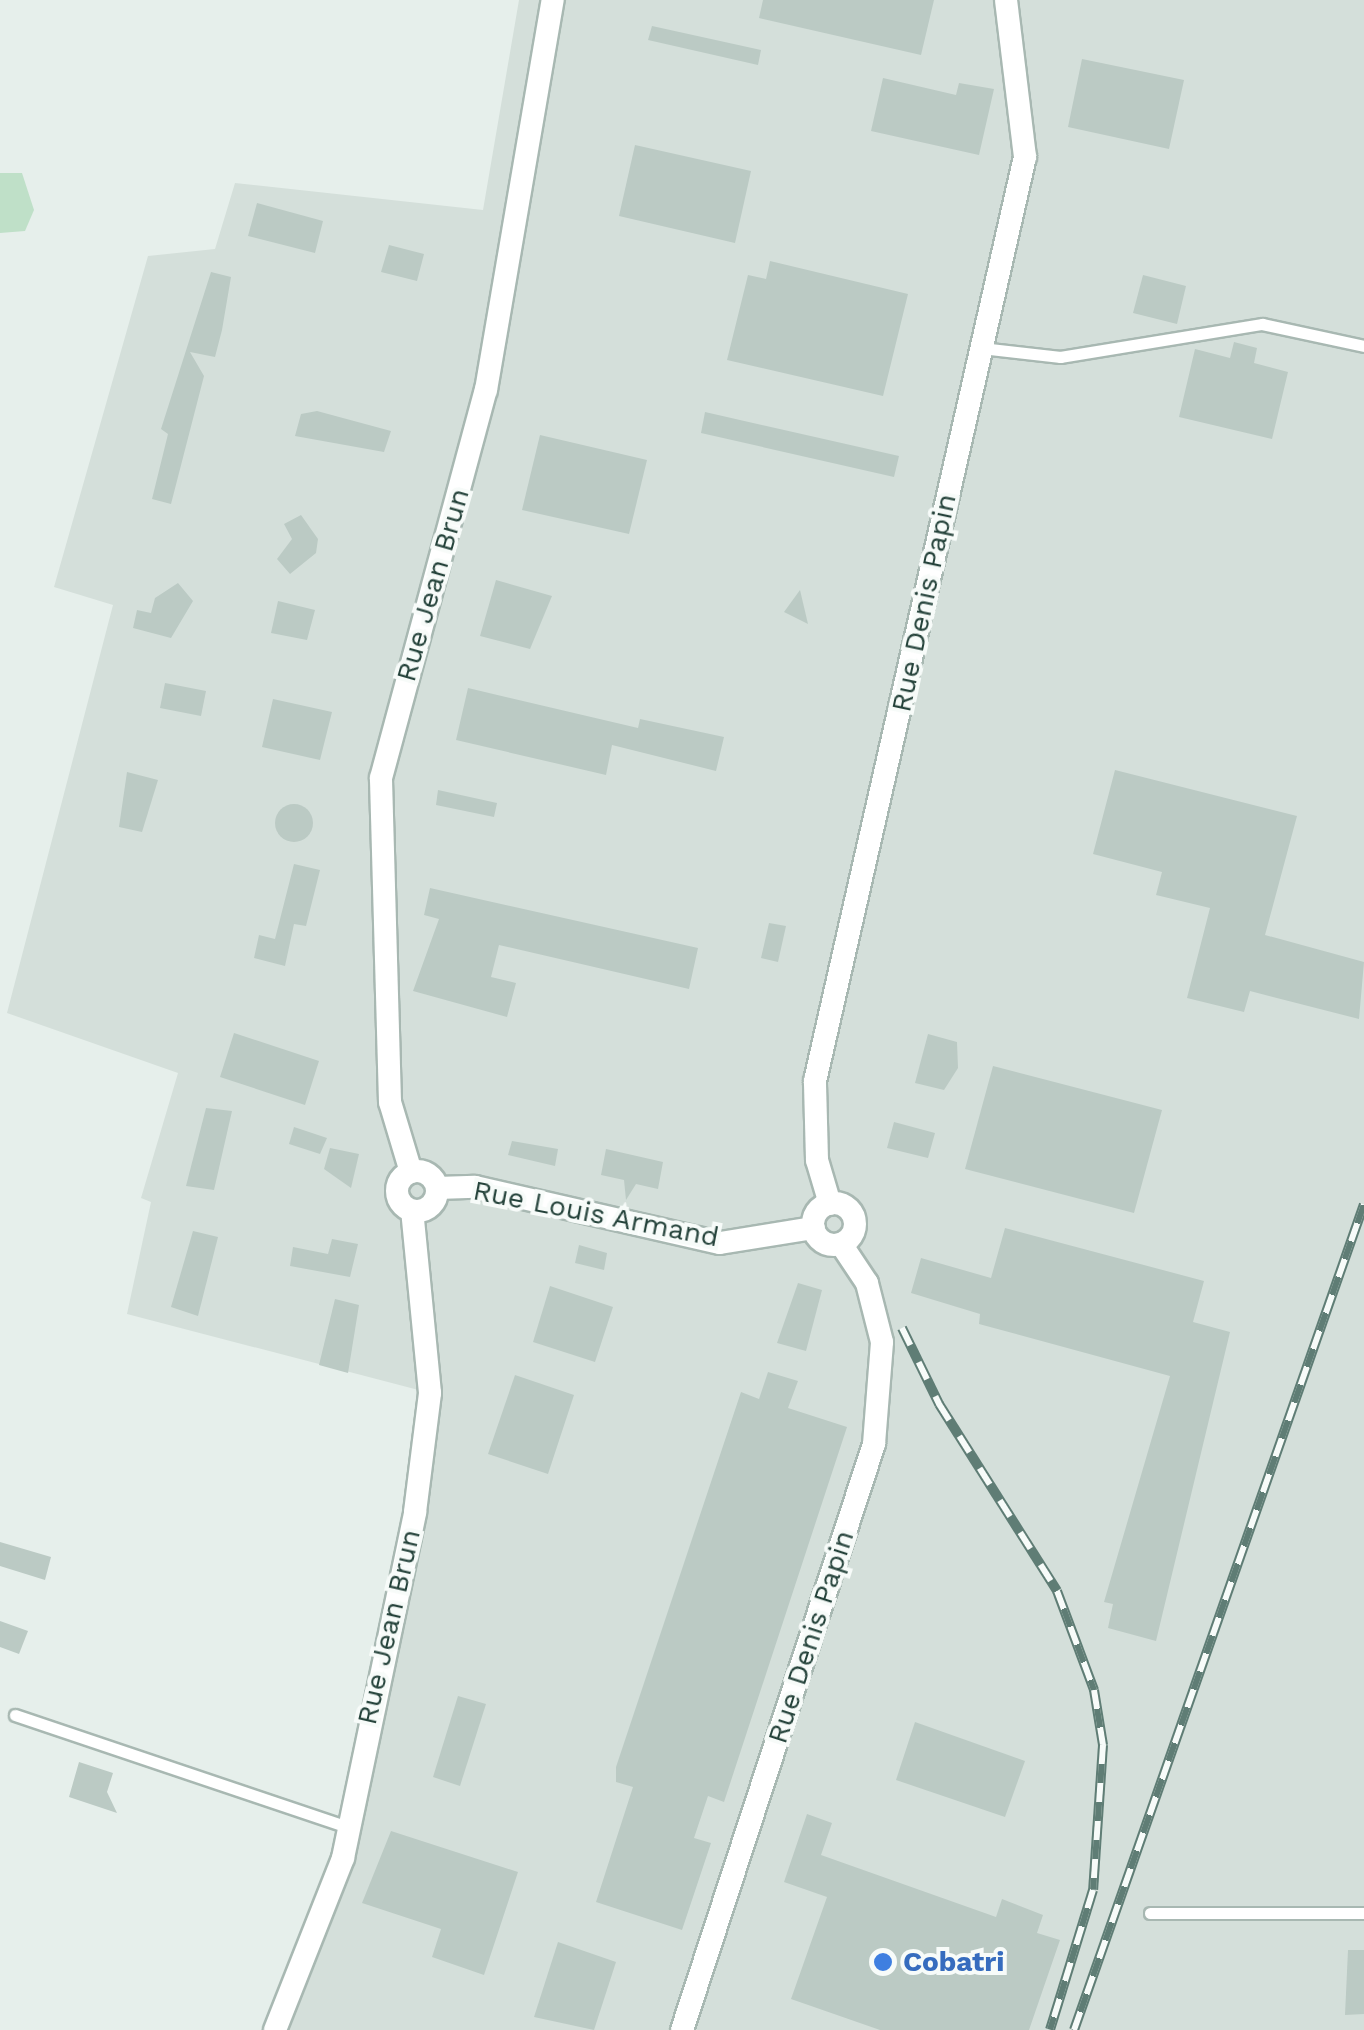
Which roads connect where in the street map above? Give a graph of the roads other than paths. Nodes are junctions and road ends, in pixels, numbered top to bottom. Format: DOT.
graph roads {
  1 [pos="553,0"];
  2 [pos="1006,0"];
  3 [pos="1364,346"];
  4 [pos="981,348"];
  5 [pos="411,1172"];
  6 [pos="438,1188"];
  7 [pos="830,1204"];
  8 [pos="412,1212"];
  9 [pos="814,1228"];
  10 [pos="841,1244"];
  11 [pos="15,1715"];
  12 [pos="348,1828"];
  13 [pos="1150,1913"];
  14 [pos="1364,1913"];
  15 [pos="275,2030"];
  16 [pos="682,2030"];
  1 -- 5 [label="street, Rue Jean Brun"];
  2 -- 4 [label="street, Rue Denis Papin"];
  3 -- 4 [label="lane"];
  4 -- 7 [label="street, Rue Denis Papin"];
  5 -- 6 [label="street"];
  5 -- 8 [label="street, Rue Jean Brun"];
  6 -- 8 [label="street"];
  6 -- 9 [label="street, Rue Louis Armand"];
  7 -- 9 [label="street"];
  7 -- 10 [label="street, Rue Denis Papin"];
  8 -- 12 [label="street, Rue Jean Brun"];
  9 -- 10 [label="street"];
  10 -- 16 [label="street, Rue Denis Papin"];
  11 -- 12 [label="lane"];
  12 -- 15 [label="street, Rue Jean Brun"];
  13 -- 14 [label="lane"];
}
